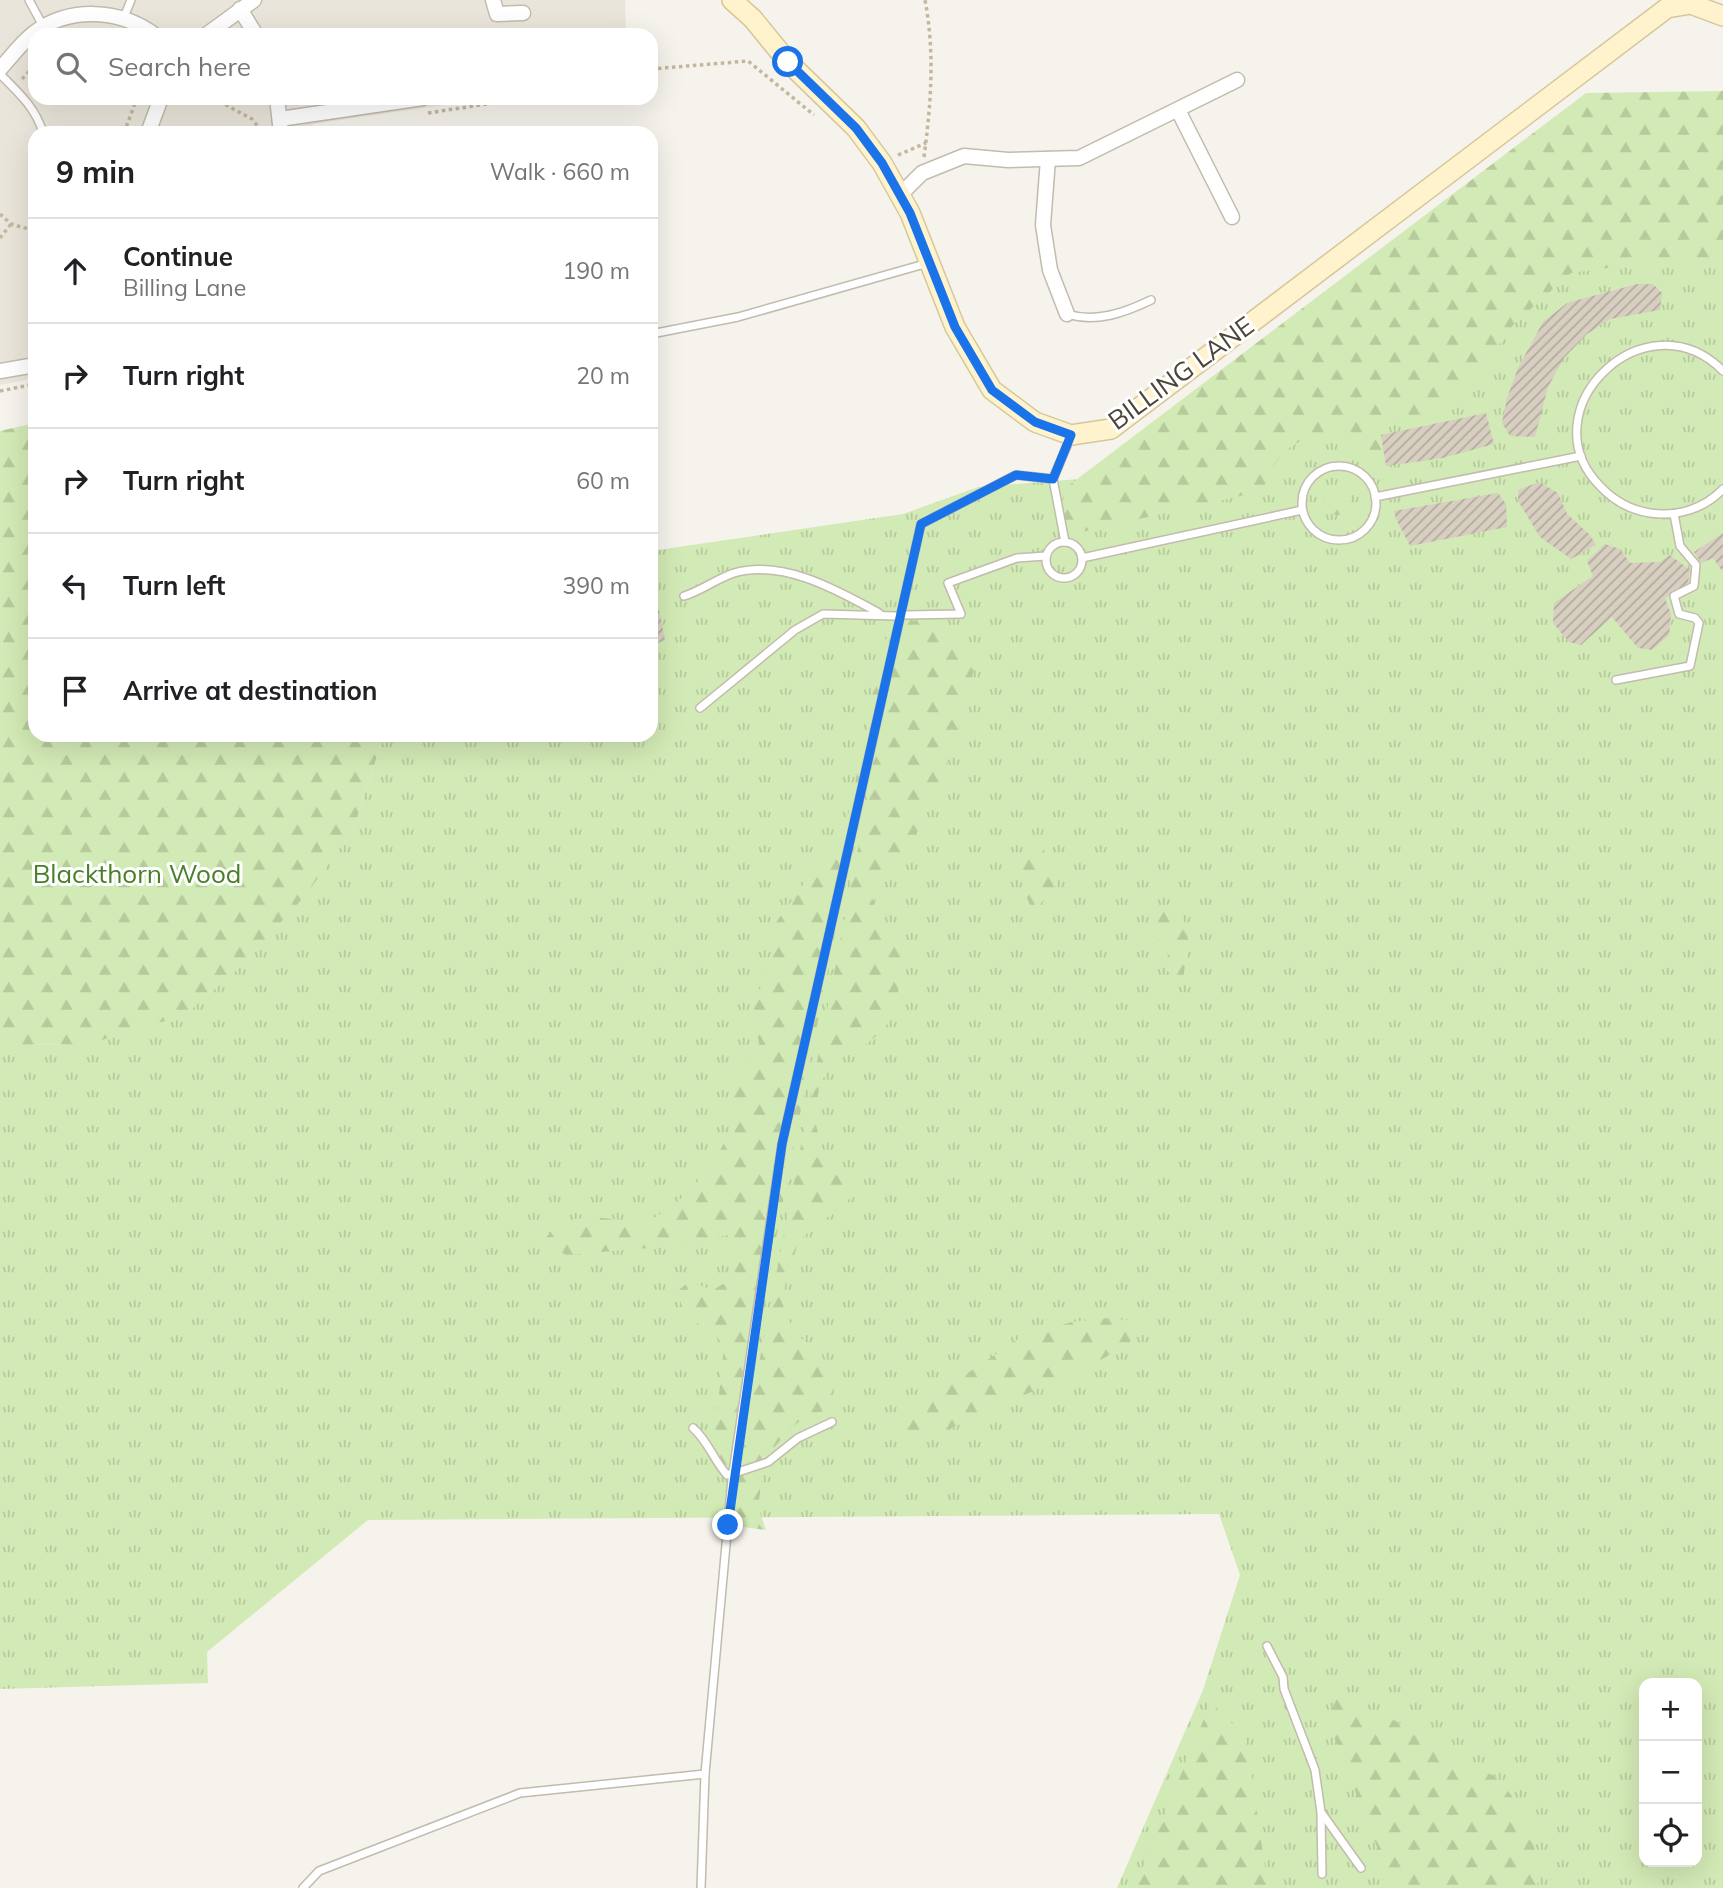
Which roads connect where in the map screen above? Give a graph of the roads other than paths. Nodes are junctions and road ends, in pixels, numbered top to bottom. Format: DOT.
graph roads {
  1 [pos="29,0"];
  2 [pos="131,0"];
  3 [pos="254,0"];
  4 [pos="494,0"];
  5 [pos="732,0"];
  6 [pos="240,9"];
  7 [pos="752,9"];
  8 [pos="523,13"];
  9 [pos="1723,16"];
  10 [pos="124,17"];
  11 [pos="43,26"];
  12 [pos="40,28"];
  13 [pos="143,28"];
  14 [pos="215,28"];
  15 [pos="252,28"];
  16 [pos="28,37"];
  17 [pos="0,71"];
  18 [pos="1237,80"];
  19 [pos="28,104"];
  20 [pos="29,105"];
  21 [pos="158,105"];
  22 [pos="278,105"];
  23 [pos="388,105"];
  24 [pos="1178,110"];
  25 [pos="41,126"];
  26 [pos="151,126"];
  27 [pos="281,126"];
  28 [pos="1048,159"];
  29 [pos="900,195"];
  30 [pos="1232,217"];
  31 [pos="929,262"];
  32 [pos="1151,300"];
  33 [pos="1067,314"];
  34 [pos="658,333"];
  35 [pos="28,366"];
  36 [pos="0,371"];
  37 [pos="1723,371"];
  38 [pos="1071,435"];
  39 [pos="1581,456"];
  40 [pos="1053,479"];
  41 [pos="1723,489"];
  42 [pos="1375,497"];
  43 [pos="1302,510"];
  44 [pos="1674,514"];
  45 [pos="1065,541"];
  46 [pos="1046,556"];
  47 [pos="1082,558"];
  48 [pos="684,596"];
  49 [pos="882,615"];
  50 [pos="906,615"];
  51 [pos="895,616"];
  52 [pos="1616,680"];
  53 [pos="700,708"];
  54 [pos="832,1422"];
  55 [pos="693,1427"];
  56 [pos="1267,1646"];
  57 [pos="705,1774"];
  58 [pos="1321,1812"];
  59 [pos="1361,1868"];
  60 [pos="1322,1874"];
  61 [pos="303,1888"];
  62 [pos="701,1888"];
  1 -- 11 [label="lane"];
  2 -- 10 [label="lane"];
  3 -- 6 [label="street"];
  4 -- 8 [label="street"];
  5 -- 7 [label="street, BILLING LANE"];
  6 -- 14 [label="street"];
  6 -- 15 [label="street"];
  7 -- 29 [label="street, BILLING LANE"];
  9 -- 38 [label="street, BILLING LANE"];
  10 -- 11 [label="street"];
  10 -- 13 [label="street"];
  11 -- 12 [label="street"];
  16 -- 17 [label="street"];
  17 -- 19 [label="lane"];
  18 -- 24 [label="street"];
  20 -- 25 [label="lane"];
  21 -- 26 [label="street"];
  22 -- 27 [label="street"];
  23 -- 27 [label="street"];
  24 -- 28 [label="street"];
  24 -- 30 [label="street"];
  28 -- 29 [label="street"];
  28 -- 33 [label="street"];
  29 -- 31 [label="street, BILLING LANE"];
  31 -- 34 [label="lane"];
  31 -- 38 [label="street, BILLING LANE"];
  32 -- 33 [label="lane"];
  35 -- 36 [label="street"];
  37 -- 39 [label="lane"];
  38 -- 40 [label="lane"];
  39 -- 42 [label="lane"];
  39 -- 44 [label="lane"];
  40 -- 45 [label="lane"];
  40 -- 57 [label="lane"];
  41 -- 44 [label="lane"];
  42 -- 43 [label="lane"];
  42 -- 43 [label="lane"];
  43 -- 47 [label="lane"];
  44 -- 52 [label="lane"];
  45 -- 46 [label="lane"];
  45 -- 47 [label="lane"];
  46 -- 47 [label="lane"];
  46 -- 50 [label="lane"];
  48 -- 49 [label="lane"];
  49 -- 51 [label="lane"];
  49 -- 53 [label="lane"];
  54 -- 55 [label="lane"];
  56 -- 58 [label="lane"];
  57 -- 61 [label="lane"];
  57 -- 62 [label="lane"];
  58 -- 59 [label="lane"];
  58 -- 60 [label="lane"];
}
